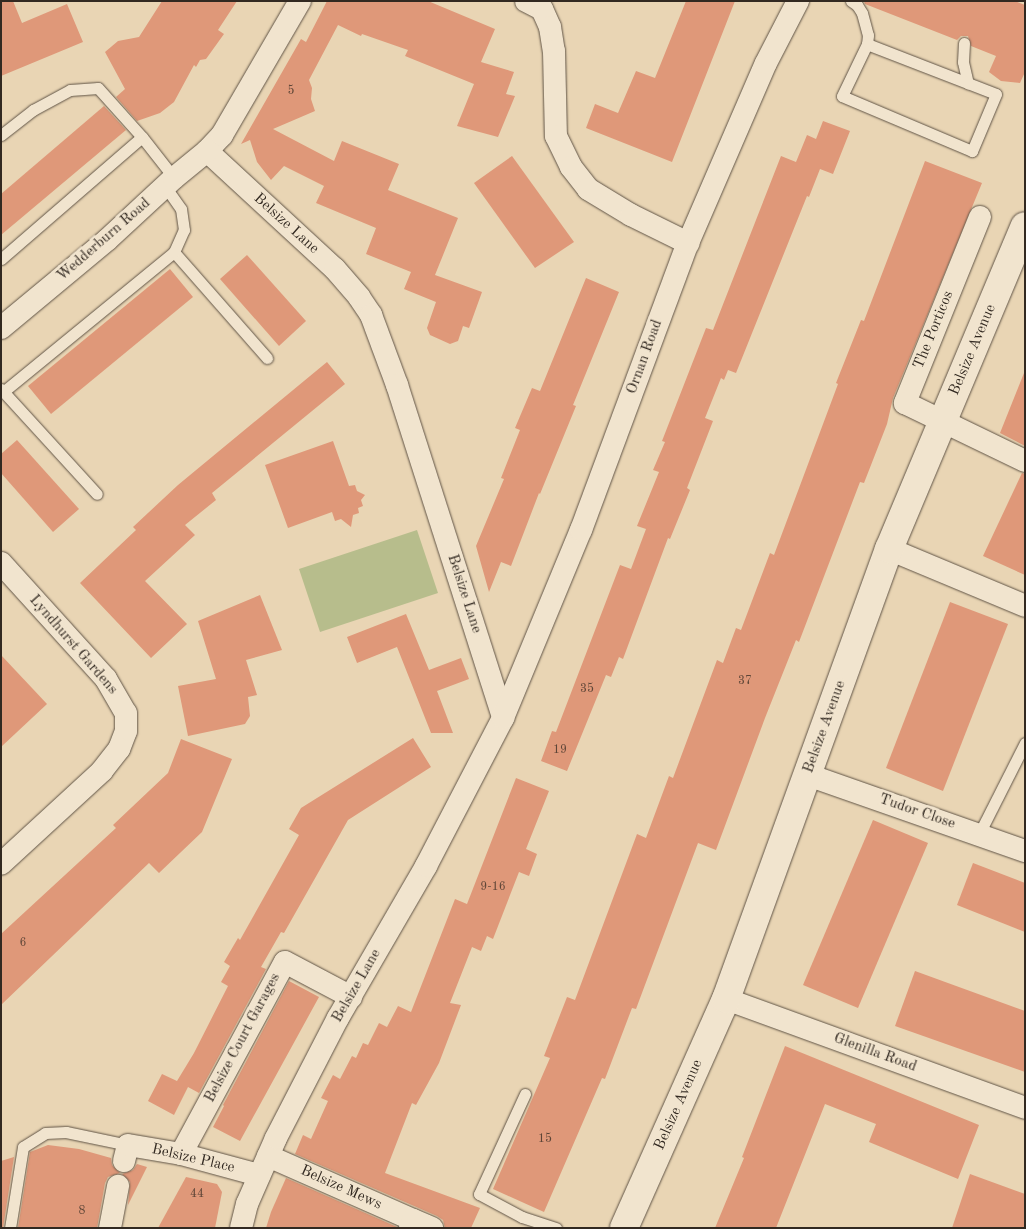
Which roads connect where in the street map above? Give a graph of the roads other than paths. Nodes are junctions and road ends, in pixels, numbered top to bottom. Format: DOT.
graph roads {
  1 [pos="300,1"];
  2 [pos="526,1"];
  3 [pos="798,1"];
  4 [pos="851,1"];
  5 [pos="964,43"];
  6 [pos="867,44"];
  7 [pos="968,83"];
  8 [pos="1,135"];
  9 [pos="142,137"];
  10 [pos="207,151"];
  11 [pos="170,182"];
  12 [pos="980,217"];
  13 [pos="1025,226"];
  14 [pos="688,243"];
  15 [pos="174,252"];
  16 [pos="1,259"];
  17 [pos="1,328"];
  18 [pos="266,358"];
  19 [pos="2,390"];
  20 [pos="943,423"];
  21 [pos="1025,461"];
  22 [pos="97,494"];
  23 [pos="889,549"];
  24 [pos="1,562"];
  25 [pos="1025,606"];
  26 [pos="503,718"];
  27 [pos="1025,743"];
  28 [pos="808,775"];
  29 [pos="980,834"];
  30 [pos="1025,851"];
  31 [pos="1,864"];
  32 [pos="351,997"];
  33 [pos="726,998"];
  34 [pos="524,1094"];
  35 [pos="1025,1108"];
  36 [pos="126,1153"];
  37 [pos="181,1154"];
  38 [pos="264,1166"];
  39 [pos="118,1186"];
  40 [pos="418,1225"];
  41 [pos="10,1228"];
  42 [pos="110,1228"];
  43 [pos="241,1228"];
  44 [pos="556,1228"];
  45 [pos="624,1228"];
  1 -- 10 [label="street"];
  2 -- 14 [label="street"];
  3 -- 14 [label="street, Ornan Road"];
  4 -- 6 [label="lane"];
  5 -- 7 [label="lane"];
  6 -- 7 [label="lane"];
  6 -- 7 [label="lane"];
  8 -- 9 [label="lane"];
  9 -- 11 [label="lane"];
  9 -- 16 [label="lane"];
  10 -- 11 [label="street, Wedderburn Road"];
  10 -- 26 [label="street, Belsize Lane"];
  11 -- 15 [label="lane"];
  11 -- 17 [label="street, Wedderburn Road"];
  12 -- 20 [label="street, The Porticos"];
  13 -- 20 [label="street, Belsize Avenue"];
  14 -- 26 [label="street, Ornan Road"];
  15 -- 18 [label="lane"];
  15 -- 19 [label="lane"];
  19 -- 22 [label="lane"];
  20 -- 21 [label="street"];
  20 -- 23 [label="street, Belsize Avenue"];
  23 -- 25 [label="street"];
  23 -- 28 [label="street, Belsize Avenue"];
  24 -- 31 [label="street, Lyndhurst Gardens"];
  26 -- 32 [label="street, Belsize Lane"];
  27 -- 29 [label="lane"];
  28 -- 29 [label="street, Tudor Close"];
  28 -- 33 [label="street, Belsize Avenue"];
  29 -- 30 [label="street, Tudor Close"];
  32 -- 37 [label="street, Belsize Court Garages"];
  32 -- 38 [label="street, Belsize Lane"];
  33 -- 35 [label="street, Glenilla Road"];
  33 -- 45 [label="street, Belsize Avenue"];
  34 -- 44 [label="lane"];
  36 -- 37 [label="street, Belsize Place"];
  36 -- 41 [label="lane"];
  37 -- 38 [label="street, Belsize Place"];
  38 -- 40 [label="street, Belsize Mews"];
  38 -- 43 [label="street, Belsize Lane"];
  39 -- 42 [label="street"];
}
